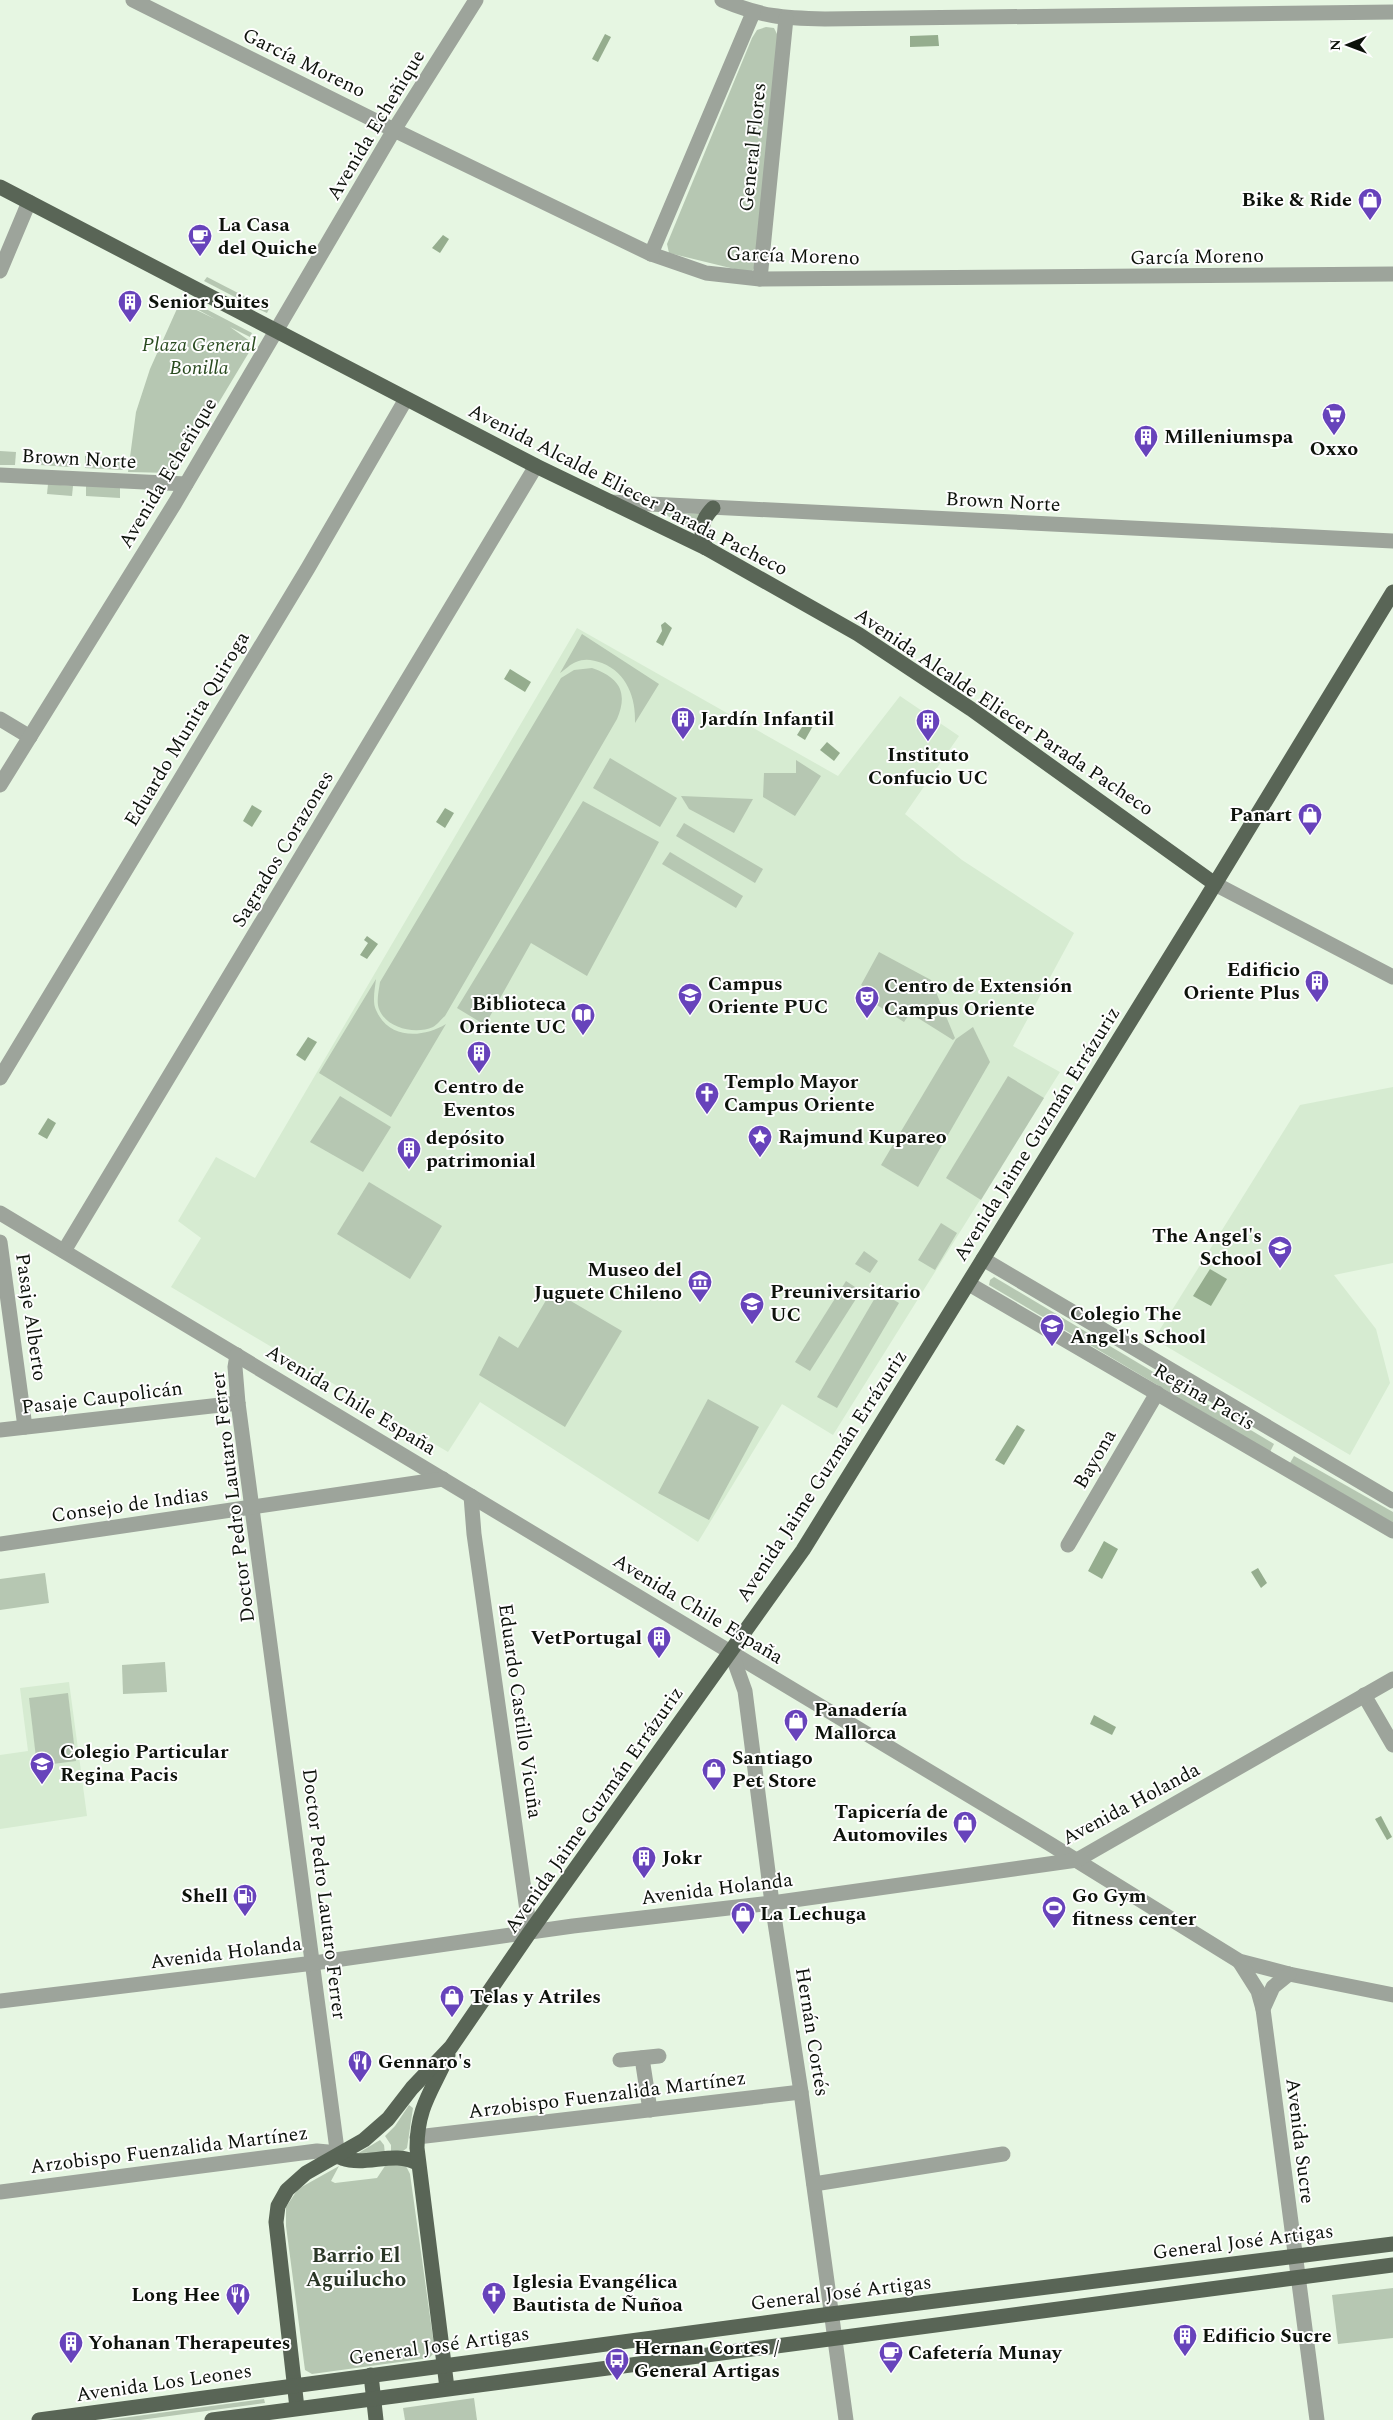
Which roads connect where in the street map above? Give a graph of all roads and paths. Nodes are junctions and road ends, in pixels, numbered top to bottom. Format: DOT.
graph roads {
  1 [pos="133,0"];
  2 [pos="476,0"];
  3 [pos="722,0"];
  4 [pos="1393,12"];
  5 [pos="753,13"];
  6 [pos="786,18"];
  7 [pos="394,130"];
  8 [pos="0,187"];
  9 [pos="29,202"];
  10 [pos="651,254"];
  11 [pos="0,270"];
  12 [pos="1393,274"];
  13 [pos="760,279"];
  14 [pos="276,330"];
  15 [pos="406,399"];
  16 [pos="536,466"];
  17 [pos="0,474"];
  18 [pos="186,484"];
  19 [pos="610,502"];
  20 [pos="713,508"];
  21 [pos="1393,541"];
  22 [pos="706,548"];
  23 [pos="1393,592"];
  24 [pos="0,719"];
  25 [pos="30,737"];
  26 [pos="0,785"];
  27 [pos="1215,884"];
  28 [pos="1393,977"];
  29 [pos="0,1078"];
  30 [pos="0,1213"];
  31 [pos="0,1242"];
  32 [pos="64,1251"];
  33 [pos="984,1259"];
  34 [pos="969,1284"];
  35 [pos="237,1356"];
  36 [pos="1157,1393"];
  37 [pos="238,1403"];
  38 [pos="1265,1425"];
  39 [pos="25,1427"];
  40 [pos="0,1430"];
  41 [pos="1252,1448"];
  42 [pos="443,1479"];
  43 [pos="471,1496"];
  44 [pos="1393,1501"];
  45 [pos="253,1508"];
  46 [pos="1391,1525"];
  47 [pos="0,1544"];
  48 [pos="1068,1545"];
  49 [pos="731,1652"];
  50 [pos="1393,1679"];
  51 [pos="1364,1695"];
  52 [pos="1393,1745"];
  53 [pos="1078,1860"];
  54 [pos="772,1903"];
  55 [pos="530,1932"];
  56 [pos="1239,1961"];
  57 [pos="314,1963"];
  58 [pos="1289,1974"];
  59 [pos="1393,1995"];
  60 [pos="0,2001"];
  61 [pos="1263,2009"];
  62 [pos="451,2047"];
  63 [pos="659,2056"];
  64 [pos="642,2058"];
  65 [pos="620,2060"];
  66 [pos="802,2092"];
  67 [pos="650,2110"];
  68 [pos="417,2138"];
  69 [pos="1003,2154"];
  70 [pos="340,2158"];
  71 [pos="417,2163"];
  72 [pos="814,2184"];
  73 [pos="0,2192"];
  74 [pos="1393,2244"];
  75 [pos="1294,2256"];
  76 [pos="1393,2265"];
  77 [pos="1297,2277"];
  78 [pos="831,2314"];
  79 [pos="834,2337"];
  80 [pos="444,2365"];
  81 [pos="371,2375"];
  82 [pos="294,2386"];
  83 [pos="447,2388"];
  84 [pos="374,2398"];
  85 [pos="297,2408"];
  86 [pos="38,2420"];
  87 [pos="212,2420"];
  88 [pos="376,2420"];
  89 [pos="846,2420"];
  90 [pos="1317,2420"];
  1 -- 7 [label="street, García Moreno"];
  2 -- 7 [label="street, Avenida Echeñique"];
  3 -- 5 [label="street"];
  4 -- 6 [label="street"];
  5 -- 6 [label="street"];
  5 -- 10 [label="street, General Flores"];
  6 -- 13 [label="street, General Flores"];
  7 -- 10 [label="street, García Moreno"];
  7 -- 14 [label="street, Avenida Echeñique"];
  8 -- 9 [label="main road, Avenida Alcalde Eliecer Parada Pacheco"];
  9 -- 11 [label="street"];
  9 -- 14 [label="main road, Avenida Alcalde Eliecer Parada Pacheco"];
  10 -- 13 [label="street, García Moreno"];
  12 -- 13 [label="street, García Moreno"];
  14 -- 15 [label="main road, Avenida Alcalde Eliecer Parada Pacheco"];
  14 -- 18 [label="street, Avenida Echeñique"];
  15 -- 16 [label="main road, Avenida Alcalde Eliecer Parada Pacheco"];
  15 -- 29 [label="street, Eduardo Munita Quiroga"];
  16 -- 19 [label="main road, Avenida Alcalde Eliecer Parada Pacheco"];
  16 -- 32 [label="street, Sagrados Corazones"];
  17 -- 18 [label="street, Brown Norte"];
  18 -- 25 [label="street, Avenida Echeñique"];
  19 -- 20 [label="street, Brown Norte"];
  19 -- 22 [label="main road, Avenida Alcalde Eliecer Parada Pacheco"];
  20 -- 21 [label="street, Brown Norte"];
  20 -- 22 [label="main road"];
  22 -- 27 [label="main road, Avenida Alcalde Eliecer Parada Pacheco"];
  23 -- 27 [label="main road, Avenida Jaime Guzmán Errázuriz"];
  24 -- 25 [label="street"];
  25 -- 26 [label="street, Avenida Echeñique"];
  27 -- 28 [label="street, Avenida Alcalde Eliecer Parada Pacheco"];
  27 -- 33 [label="main road, Avenida Jaime Guzmán Errázuriz"];
  30 -- 32 [label="street, Avenida Chile España"];
  31 -- 39 [label="street, Pasaje Alberto"];
  32 -- 35 [label="street, Avenida Chile España"];
  33 -- 34 [label="main road, Avenida Jaime Guzmán Errázuriz"];
  33 -- 38 [label="street, Regina Pacis"];
  34 -- 36 [label="street, Regina Pacis"];
  34 -- 49 [label="main road, Avenida Jaime Guzmán Errázuriz"];
  35 -- 37 [label="street, Doctor Pedro Lautaro Ferrer"];
  35 -- 42 [label="street, Avenida Chile España"];
  36 -- 41 [label="street, Regina Pacis"];
  36 -- 48 [label="street, Bayona"];
  37 -- 39 [label="street, Pasaje Caupolicán"];
  37 -- 45 [label="street, Doctor Pedro Lautaro Ferrer"];
  38 -- 41 [label="street"];
  38 -- 44 [label="street, Regina Pacis"];
  39 -- 40 [label="street, Pasaje Caupolicán"];
  41 -- 46 [label="street, Regina Pacis"];
  42 -- 43 [label="street, Avenida Chile España"];
  42 -- 45 [label="street, Consejo de Indias"];
  43 -- 49 [label="street, Avenida Chile España"];
  43 -- 55 [label="street, Eduardo Castillo Vicuña"];
  45 -- 47 [label="street, Consejo de Indias"];
  45 -- 57 [label="street, Doctor Pedro Lautaro Ferrer"];
  49 -- 53 [label="street, Avenida Chile España"];
  49 -- 54 [label="street, Hernán Cortés"];
  49 -- 55 [label="main road, Avenida Jaime Guzmán Errázuriz"];
  50 -- 51 [label="street, Avenida Holanda"];
  51 -- 52 [label="street"];
  51 -- 53 [label="street, Avenida Holanda"];
  53 -- 54 [label="street, Avenida Holanda"];
  53 -- 56 [label="street, Avenida Chile España"];
  54 -- 55 [label="street, Avenida Holanda"];
  54 -- 66 [label="street, Hernán Cortés"];
  55 -- 57 [label="street, Avenida Holanda"];
  55 -- 62 [label="main road, Avenida Jaime Guzmán Errázuriz"];
  56 -- 58 [label="street, Avenida Chile España"];
  56 -- 61 [label="street, Avenida Sucre"];
  57 -- 60 [label="street, Avenida Holanda"];
  57 -- 70 [label="street, Doctor Pedro Lautaro Ferrer"];
  58 -- 59 [label="street, Avenida Chile España"];
  58 -- 61 [label="street"];
  61 -- 75 [label="street, Avenida Sucre"];
  62 -- 68 [label="main road, Avenida Jaime Guzmán Errázuriz"];
  62 -- 70 [label="main road, Avenida Jaime Guzmán Errázuriz"];
  63 -- 64 [label="street"];
  64 -- 65 [label="street"];
  64 -- 67 [label="street"];
  66 -- 67 [label="street, Arzobispo Fuenzalida Martínez"];
  66 -- 72 [label="street, Hernán Cortés"];
  67 -- 68 [label="street, Arzobispo Fuenzalida Martínez"];
  68 -- 71 [label="main road"];
  69 -- 72 [label="street"];
  70 -- 71 [label="main road"];
  70 -- 73 [label="street, Arzobispo Fuenzalida Martínez"];
  70 -- 82 [label="main road"];
  71 -- 80 [label="main road"];
  72 -- 78 [label="street, Hernán Cortés"];
  74 -- 75 [label="main road, General José Artigas"];
  75 -- 77 [label="street, Avenida Sucre"];
  75 -- 78 [label="main road, General José Artigas"];
  76 -- 77 [label="main road, General José Artigas"];
  77 -- 79 [label="main road, General José Artigas"];
  77 -- 90 [label="street, Avenida Sucre"];
  78 -- 79 [label="street, Hernán Cortés"];
  78 -- 80 [label="main road, General José Artigas"];
  79 -- 83 [label="main road, General José Artigas"];
  79 -- 89 [label="street, Hernán Cortés"];
  80 -- 81 [label="main road, General José Artigas"];
  80 -- 83 [label="main road"];
  81 -- 82 [label="main road, General José Artigas"];
  81 -- 84 [label="main road"];
  82 -- 85 [label="main road"];
  82 -- 86 [label="main road, Avenida Los Leones"];
  83 -- 84 [label="main road, General José Artigas"];
  84 -- 85 [label="main road"];
  84 -- 88 [label="main road"];
  85 -- 87 [label="main road"];
}
